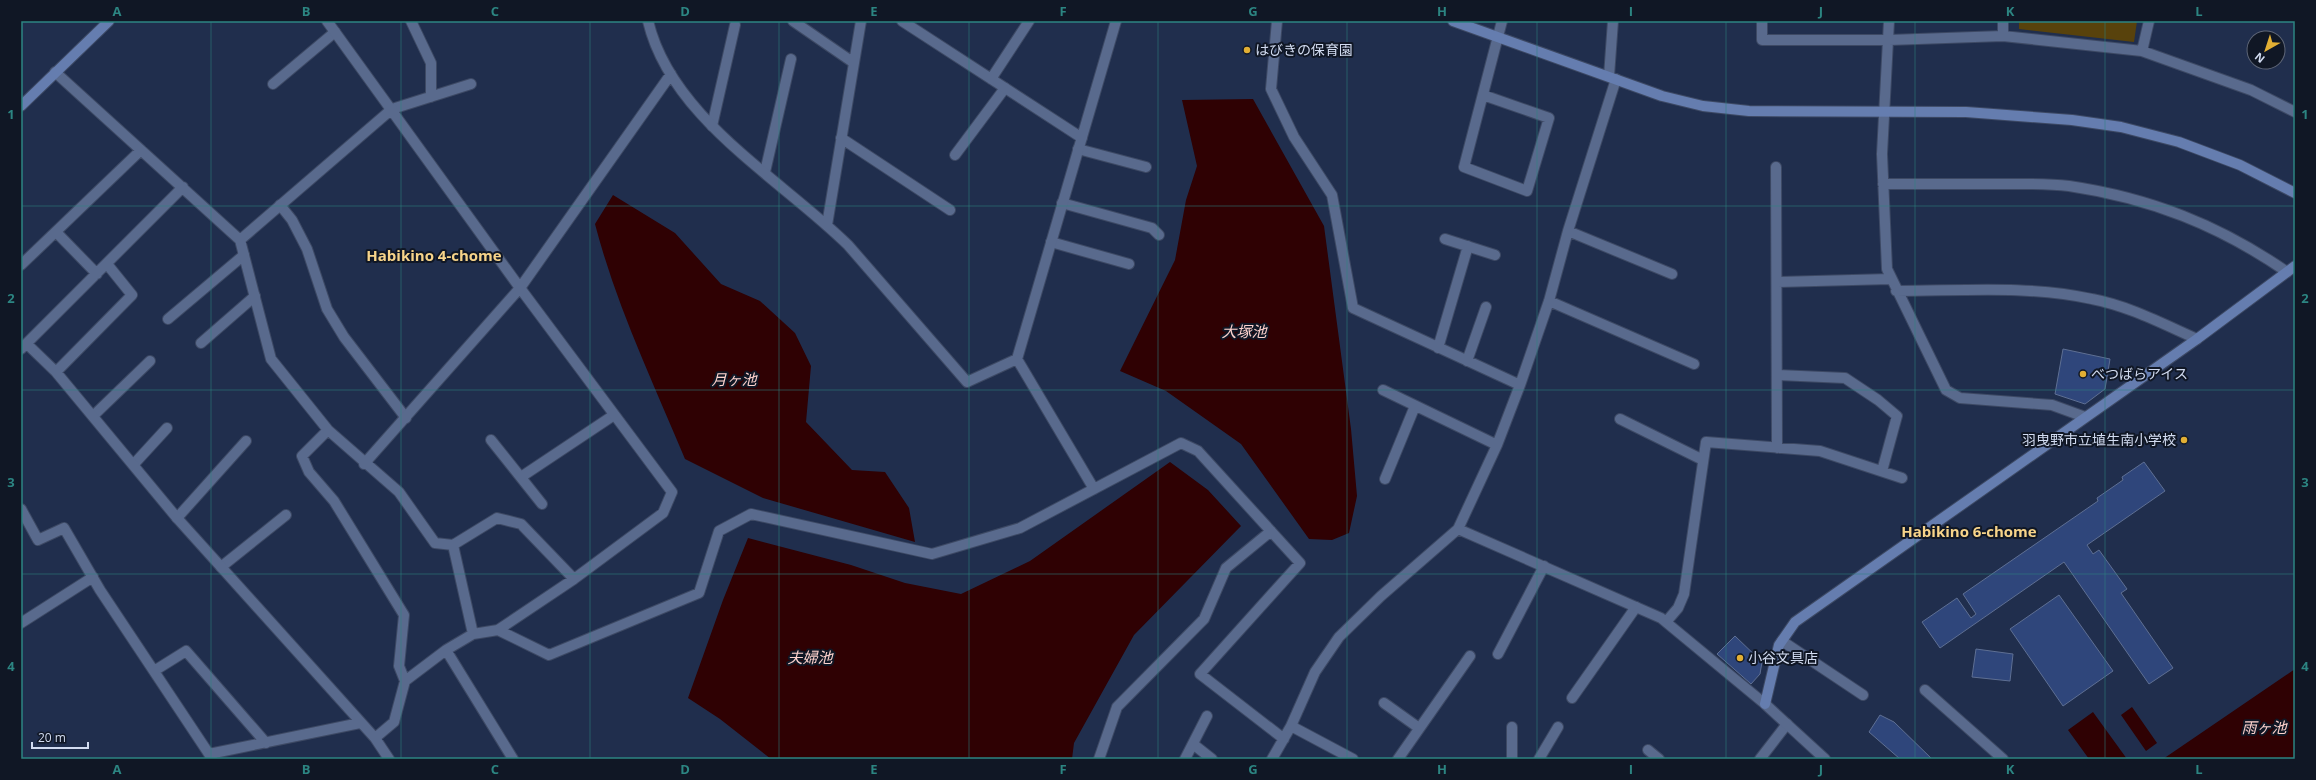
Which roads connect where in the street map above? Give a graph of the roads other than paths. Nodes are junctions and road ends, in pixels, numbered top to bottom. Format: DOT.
graph roads {
  1 [pos="110,21"];
  2 [pos="327,21"];
  3 [pos="411,21"];
  4 [pos="648,21"];
  5 [pos="793,21"];
  6 [pos="861,21"];
  7 [pos="902,21"];
  8 [pos="1029,21"];
  9 [pos="1116,21"];
  10 [pos="1277,21"];
  11 [pos="1453,21"];
  12 [pos="1502,21"];
  13 [pos="1613,21"];
  14 [pos="1762,21"];
  15 [pos="1889,21"];
  16 [pos="2003,21"];
  17 [pos="2149,21"];
  18 [pos="735,24"];
  19 [pos="335,32"];
  20 [pos="1499,36"];
  21 [pos="2003,36"];
  22 [pos="1889,40"];
  23 [pos="2142,51"];
  24 [pos="791,60"];
  25 [pos="854,63"];
  26 [pos="55,72"];
  27 [pos="671,74"];
  28 [pos="990,78"];
  29 [pos="1612,78"];
  30 [pos="272,84"];
  31 [pos="471,84"];
  32 [pos="1005,88"];
  33 [pos="431,96"];
  34 [pos="1483,96"];
  35 [pos="21,106"];
  36 [pos="392,109"];
  37 [pos="1884,111"];
  38 [pos="2295,112"];
  39 [pos="712,126"];
  40 [pos="841,138"];
  41 [pos="1082,138"];
  42 [pos="1078,149"];
  43 [pos="141,150"];
  44 [pos="955,156"];
  45 [pos="1146,167"];
  46 [pos="1776,167"];
  47 [pos="765,172"];
  48 [pos="1884,184"];
  49 [pos="183,186"];
  50 [pos="2295,194"];
  51 [pos="1062,203"];
  52 [pos="280,205"];
  53 [pos="950,210"];
  54 [pos="827,225"];
  55 [pos="1568,231"];
  56 [pos="56,232"];
  57 [pos="1159,235"];
  58 [pos="1445,239"];
  59 [pos="240,240"];
  60 [pos="1051,242"];
  61 [pos="1468,246"];
  62 [pos="244,255"];
  63 [pos="1495,255"];
  64 [pos="107,264"];
  65 [pos="1129,264"];
  66 [pos="21,265"];
  67 [pos="2291,269"];
  68 [pos="97,274"];
  69 [pos="1672,274"];
  70 [pos="1890,278"];
  71 [pos="1777,282"];
  72 [pos="520,288"];
  73 [pos="1896,291"];
  74 [pos="255,296"];
  75 [pos="1549,301"];
  76 [pos="1486,307"];
  77 [pos="168,319"];
  78 [pos="2197,339"];
  79 [pos="200,343"];
  80 [pos="24,347"];
  81 [pos="1438,348"];
  82 [pos="1017,359"];
  83 [pos="150,361"];
  84 [pos="1467,361"];
  85 [pos="1694,364"];
  86 [pos="56,372"];
  87 [pos="1777,375"];
  88 [pos="1520,385"];
  89 [pos="1383,390"];
  90 [pos="1415,406"];
  91 [pos="614,415"];
  92 [pos="92,416"];
  93 [pos="2085,417"];
  94 [pos="406,418"];
  95 [pos="1620,419"];
  96 [pos="167,428"];
  97 [pos="328,430"];
  98 [pos="491,440"];
  99 [pos="246,441"];
  100 [pos="1498,445"];
  101 [pos="1777,448"];
  102 [pos="1703,460"];
  103 [pos="134,464"];
  104 [pos="364,464"];
  105 [pos="1882,471"];
  106 [pos="521,477"];
  107 [pos="1385,478"];
  108 [pos="1902,478"];
  109 [pos="1094,489"];
  110 [pos="542,504"];
  111 [pos="21,509"];
  112 [pos="286,515"];
  113 [pos="177,518"];
  114 [pos="1458,529"];
  115 [pos="1270,531"];
  116 [pos="453,545"];
  117 [pos="1544,566"];
  118 [pos="221,567"];
  119 [pos="93,577"];
  120 [pos="574,579"];
  121 [pos="1636,607"];
  122 [pos="1666,622"];
  123 [pos="21,623"];
  124 [pos="498,630"];
  125 [pos="473,634"];
  126 [pos="1782,641"];
  127 [pos="446,650"];
  128 [pos="1498,654"];
  129 [pos="1470,656"];
  130 [pos="154,671"];
  131 [pos="405,681"];
  132 [pos="1925,690"];
  133 [pos="1863,695"];
  134 [pos="1572,698"];
  135 [pos="1384,703"];
  136 [pos="1764,704"];
  137 [pos="1207,716"];
  138 [pos="360,723"];
  139 [pos="1787,724"];
  140 [pos="1291,726"];
  141 [pos="1512,727"];
  142 [pos="1558,727"];
  143 [pos="1419,728"];
  144 [pos="375,738"];
  145 [pos="1284,739"];
  146 [pos="266,743"];
  147 [pos="1193,744"];
  148 [pos="1648,750"];
  149 [pos="211,757"];
  150 [pos="389,759"];
  151 [pos="512,759"];
  152 [pos="1099,759"];
  153 [pos="1185,759"];
  154 [pos="1212,759"];
  155 [pos="1272,759"];
  156 [pos="1353,759"];
  157 [pos="1398,759"];
  158 [pos="1512,759"];
  159 [pos="1539,759"];
  160 [pos="1659,759"];
  161 [pos="1760,759"];
  162 [pos="1825,759"];
  163 [pos="2003,759"];
  1 -- 26 [label="street"];
  2 -- 19 [label="street"];
  3 -- 33 [label="street"];
  4 -- 27 [label="street"];
  5 -- 25 [label="street"];
  6 -- 25 [label="street"];
  7 -- 28 [label="street"];
  8 -- 28 [label="street"];
  9 -- 41 [label="street"];
  10 -- 81 [label="street"];
  11 -- 20 [label="street"];
  12 -- 20 [label="street"];
  13 -- 29 [label="street"];
  14 -- 22 [label="street"];
  15 -- 22 [label="street"];
  16 -- 21 [label="street"];
  17 -- 23 [label="street"];
  18 -- 39 [label="street"];
  19 -- 30 [label="street"];
  19 -- 36 [label="street"];
  20 -- 29 [label="street"];
  20 -- 34 [label="street"];
  21 -- 22 [label="street"];
  21 -- 23 [label="street"];
  22 -- 37 [label="street"];
  23 -- 38 [label="street"];
  24 -- 47 [label="street"];
  25 -- 40 [label="street"];
  26 -- 35 [label="street"];
  26 -- 43 [label="street"];
  27 -- 39 [label="street"];
  27 -- 72 [label="street"];
  28 -- 32 [label="street"];
  29 -- 37 [label="street"];
  29 -- 55 [label="street"];
  31 -- 33 [label="street"];
  32 -- 41 [label="street"];
  32 -- 44 [label="street"];
  33 -- 36 [label="street"];
  34 -- 34 [label="street"];
  36 -- 52 [label="street"];
  36 -- 72 [label="street"];
  37 -- 48 [label="street"];
  37 -- 50 [label="street"];
  39 -- 47 [label="street"];
  40 -- 53 [label="street"];
  40 -- 54 [label="street"];
  41 -- 42 [label="street"];
  42 -- 45 [label="street"];
  42 -- 51 [label="street"];
  43 -- 49 [label="street"];
  43 -- 56 [label="street"];
  46 -- 71 [label="street"];
  47 -- 54 [label="street"];
  48 -- 67 [label="street"];
  48 -- 70 [label="street"];
  49 -- 59 [label="street"];
  49 -- 64 [label="street"];
  51 -- 57 [label="street"];
  51 -- 60 [label="street"];
  52 -- 59 [label="street"];
  52 -- 94 [label="street"];
  54 -- 82 [label="street"];
  55 -- 69 [label="street"];
  55 -- 75 [label="street"];
  56 -- 66 [label="street"];
  56 -- 68 [label="street"];
  58 -- 61 [label="street"];
  59 -- 62 [label="street"];
  60 -- 65 [label="street"];
  60 -- 82 [label="street"];
  61 -- 63 [label="street"];
  61 -- 81 [label="street"];
  62 -- 74 [label="street"];
  62 -- 77 [label="street"];
  64 -- 68 [label="street"];
  64 -- 86 [label="street"];
  67 -- 78 [label="street"];
  68 -- 80 [label="street"];
  70 -- 71 [label="street"];
  70 -- 73 [label="street"];
  71 -- 87 [label="street"];
  72 -- 91 [label="street"];
  72 -- 94 [label="street"];
  73 -- 78 [label="street"];
  73 -- 93 [label="street"];
  74 -- 79 [label="street"];
  74 -- 97 [label="street"];
  75 -- 85 [label="street"];
  75 -- 88 [label="street"];
  76 -- 84 [label="street"];
  78 -- 93 [label="street"];
  80 -- 86 [label="street"];
  81 -- 84 [label="street"];
  82 -- 109 [label="street"];
  83 -- 92 [label="street"];
  84 -- 88 [label="street"];
  86 -- 92 [label="street"];
  87 -- 101 [label="street"];
  87 -- 105 [label="street"];
  88 -- 100 [label="street"];
  89 -- 90 [label="street"];
  90 -- 100 [label="street"];
  90 -- 107 [label="street"];
  91 -- 106 [label="street"];
  91 -- 120 [label="street"];
  92 -- 103 [label="street"];
  93 -- 126 [label="street"];
  94 -- 104 [label="street"];
  95 -- 102 [label="street"];
  96 -- 103 [label="street"];
  97 -- 104 [label="street"];
  97 -- 131 [label="street"];
  98 -- 106 [label="street"];
  99 -- 113 [label="street"];
  100 -- 114 [label="street"];
  101 -- 102 [label="street"];
  101 -- 105 [label="street"];
  102 -- 122 [label="street"];
  103 -- 113 [label="street"];
  104 -- 116 [label="street"];
  105 -- 108 [label="street"];
  106 -- 110 [label="street"];
  109 -- 115 [label="street"];
  109 -- 124 [label="street"];
  111 -- 119 [label="street"];
  112 -- 118 [label="street"];
  113 -- 118 [label="street"];
  114 -- 117 [label="street"];
  114 -- 140 [label="street"];
  115 -- 145 [label="street"];
  115 -- 152 [label="street"];
  116 -- 120 [label="street"];
  116 -- 125 [label="street"];
  117 -- 121 [label="street"];
  117 -- 128 [label="street"];
  118 -- 138 [label="street"];
  119 -- 123 [label="street"];
  119 -- 130 [label="street"];
  120 -- 124 [label="street"];
  121 -- 122 [label="street"];
  121 -- 134 [label="street"];
  122 -- 136 [label="street"];
  124 -- 125 [label="street"];
  125 -- 127 [label="street"];
  126 -- 133 [label="street"];
  126 -- 136 [label="street"];
  127 -- 131 [label="street"];
  127 -- 151 [label="street"];
  129 -- 143 [label="street"];
  130 -- 146 [label="street"];
  130 -- 149 [label="street"];
  131 -- 144 [label="street"];
  132 -- 163 [label="street"];
  135 -- 143 [label="street"];
  136 -- 139 [label="street"];
  137 -- 147 [label="street"];
  138 -- 144 [label="street"];
  138 -- 146 [label="street"];
  139 -- 161 [label="street"];
  139 -- 162 [label="street"];
  140 -- 145 [label="street"];
  140 -- 156 [label="street"];
  141 -- 158 [label="street"];
  142 -- 159 [label="street"];
  143 -- 157 [label="street"];
  144 -- 150 [label="street"];
  145 -- 155 [label="street"];
  146 -- 149 [label="street"];
  147 -- 153 [label="street"];
  147 -- 154 [label="street"];
  148 -- 160 [label="street"];
}
